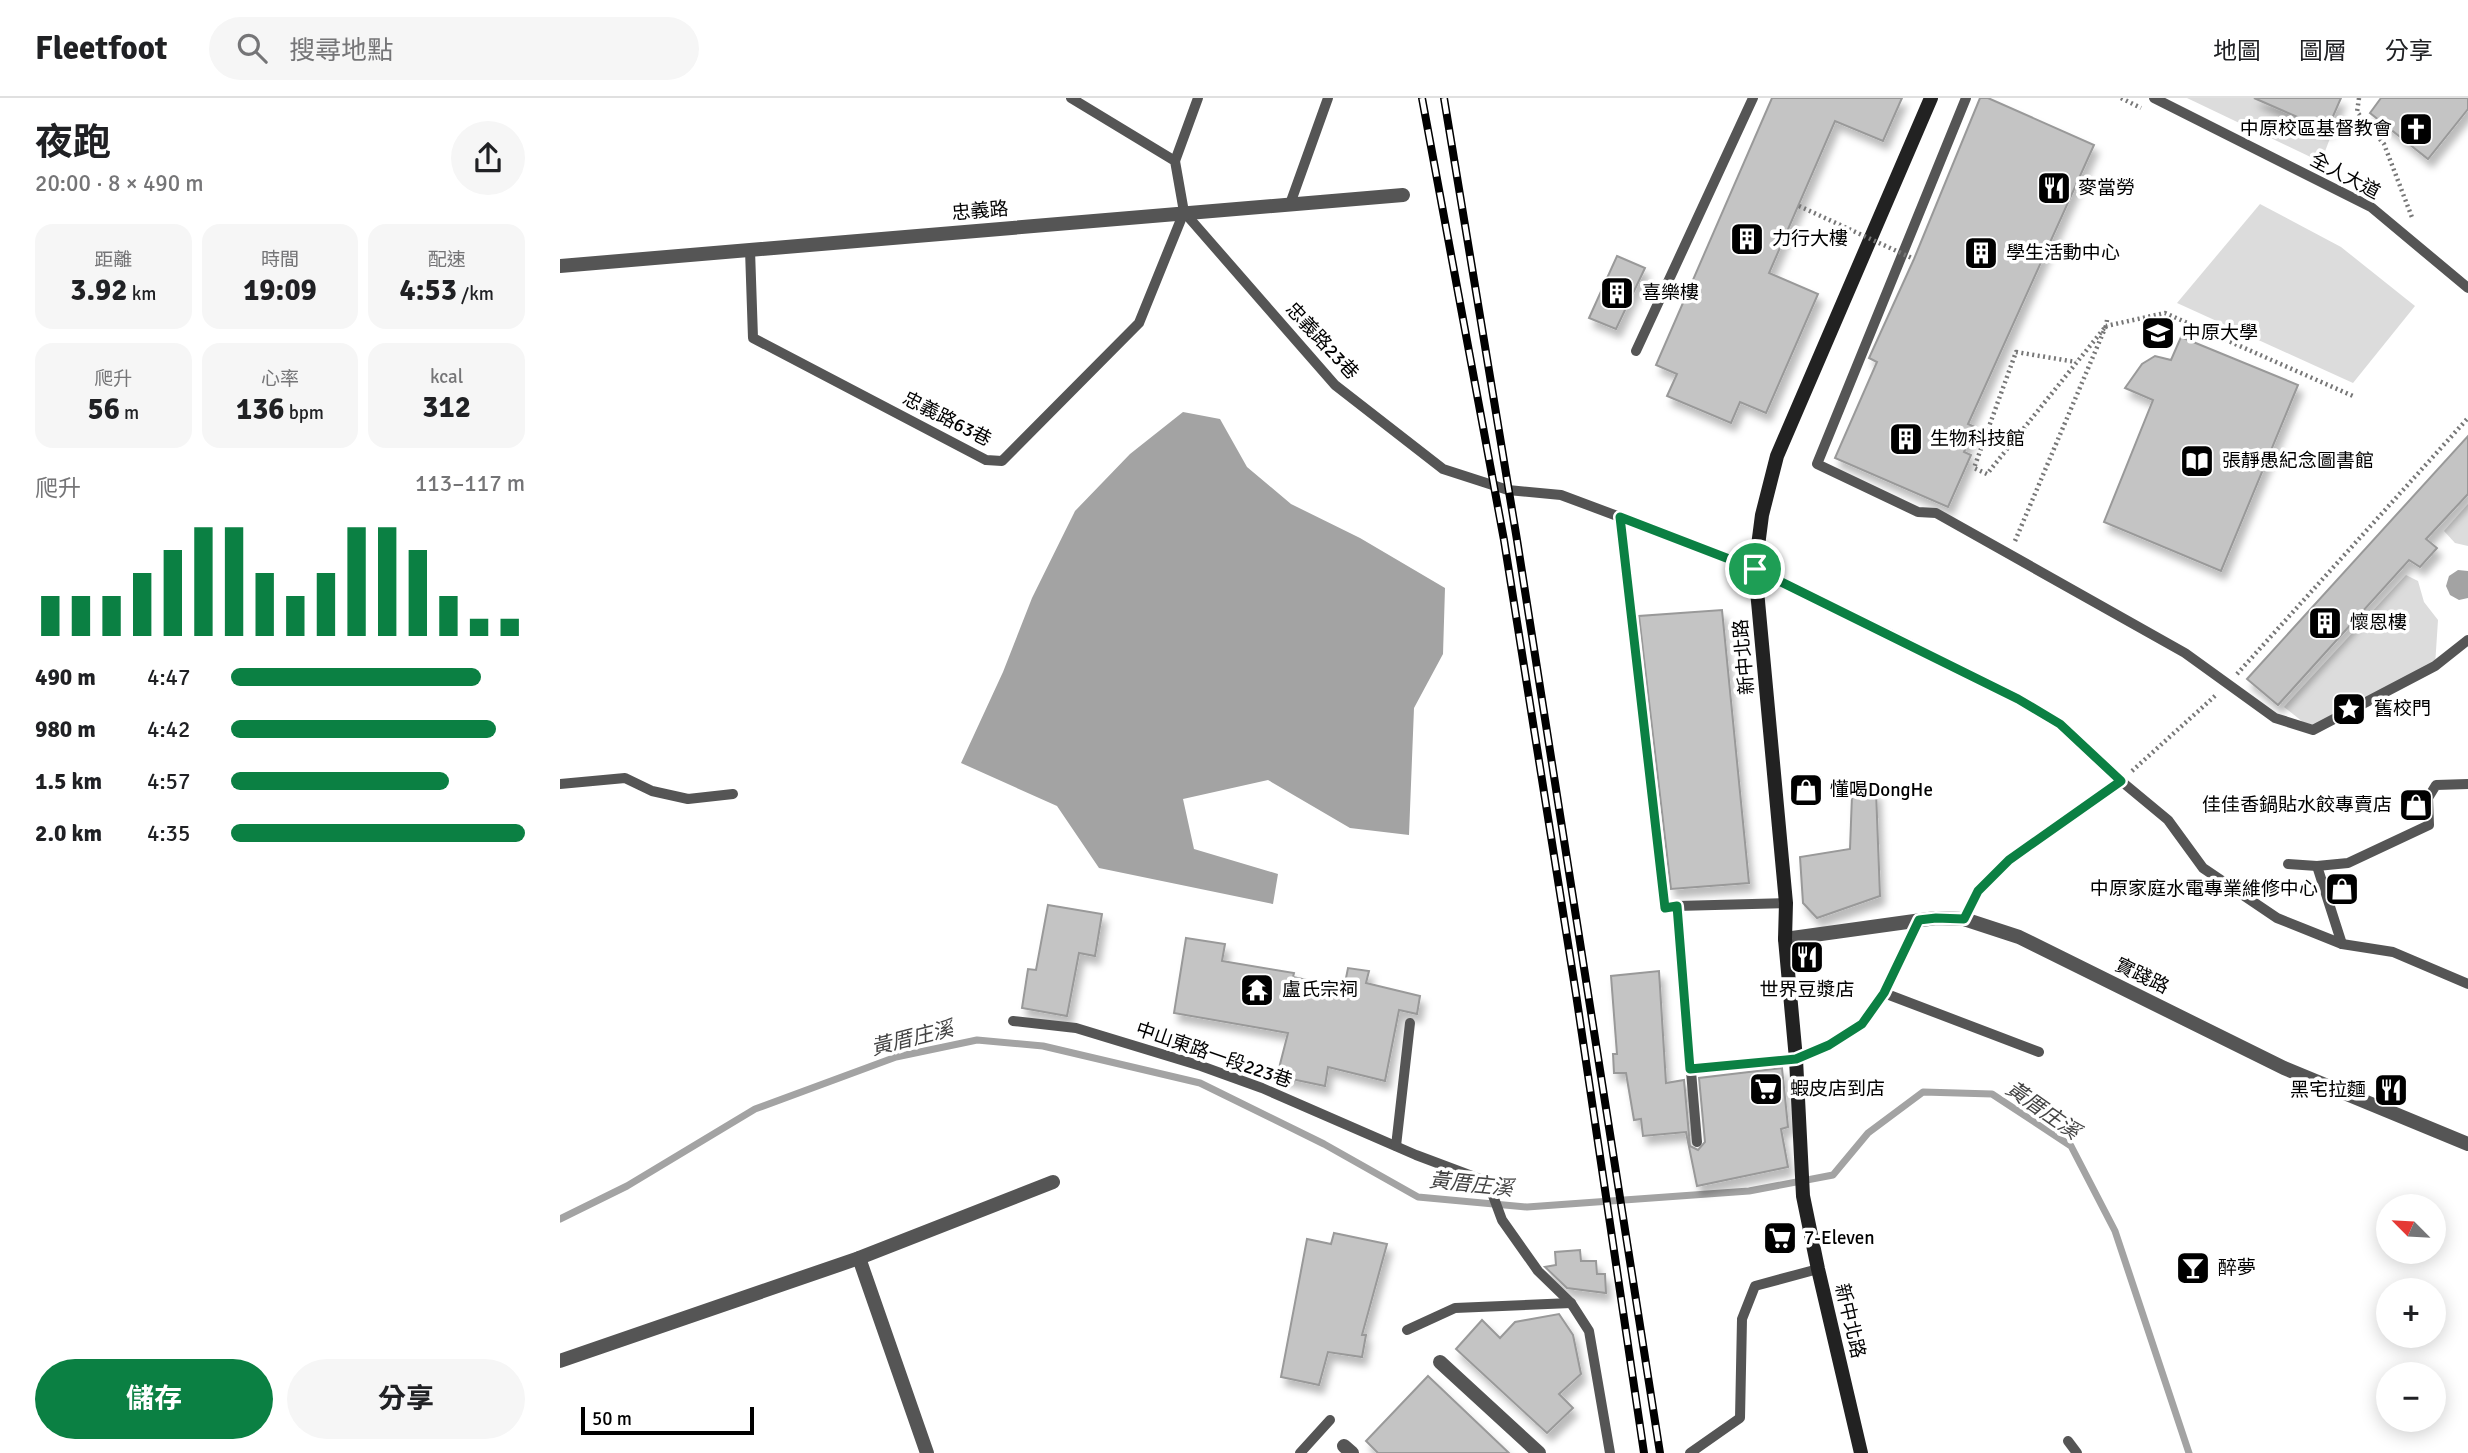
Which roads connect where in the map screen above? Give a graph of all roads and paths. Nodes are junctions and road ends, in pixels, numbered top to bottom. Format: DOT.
graph roads {
  1 [pos="1071,98"];
  2 [pos="1198,98"];
  3 [pos="1328,98"];
  4 [pos="1753,98"];
  5 [pos="1931,98"];
  6 [pos="1966,98"];
  7 [pos="2154,98"];
  8 [pos="2359,98"];
  9 [pos="1175,161"];
  10 [pos="1402,195"];
  11 [pos="1290,204"];
  12 [pos="1799,205"];
  13 [pos="1184,212"];
  14 [pos="750,250"];
  15 [pos="2426,254"];
  16 [pos="1914,259"];
  17 [pos="560,266"];
  18 [pos="2468,288"];
  19 [pos="2107,323"];
  20 [pos="1636,351"];
  21 [pos="2076,362"];
  22 [pos="2353,396"];
  23 [pos="2468,418"];
  24 [pos="1620,517"];
  25 [pos="2010,554"];
  26 [pos="1755,569"];
  27 [pos="2468,640"];
  28 [pos="2227,685"];
  29 [pos="2121,781"];
  30 [pos="2468,783"];
  31 [pos="560,784"];
  32 [pos="733,794"];
  33 [pos="2288,864"];
  34 [pos="2317,866"];
  35 [pos="1786,903"];
  36 [pos="1677,906"];
  37 [pos="1964,919"];
  38 [pos="1919,920"];
  39 [pos="1785,939"];
  40 [pos="2342,944"];
  41 [pos="2468,984"];
  42 [pos="1884,993"];
  43 [pos="1013,1021"];
  44 [pos="1410,1023"];
  45 [pos="2039,1052"];
  46 [pos="1796,1059"];
  47 [pos="1690,1069"];
  48 [pos="1697,1142"];
  49 [pos="2468,1144"];
  50 [pos="1396,1146"];
  51 [pos="1054,1182"];
  52 [pos="859,1258"];
  53 [pos="1818,1269"];
  54 [pos="1571,1303"];
  55 [pos="1407,1330"];
  56 [pos="560,1361"];
  57 [pos="1440,1362"];
  58 [pos="1330,1420"];
  59 [pos="2068,1441"];
  60 [pos="927,1453"];
  61 [pos="1300,1453"];
  62 [pos="1539,1453"];
  63 [pos="1610,1453"];
  64 [pos="1690,1453"];
  65 [pos="1861,1453"];
  66 [pos="2077,1453"];
  1 -- 9 [label="lane"];
  2 -- 9 [label="lane"];
  3 -- 11 [label="lane"];
  4 -- 20 [label="lane"];
  5 -- 26 [label="street, 新中北路"];
  6 -- 25 [label="lane"];
  7 -- 15 [label="lane, 全人大道"];
  8 -- 15 [label="path"];
  9 -- 13 [label="lane"];
  10 -- 11 [label="street, 忠義路"];
  11 -- 13 [label="street, 忠義路"];
  12 -- 16 [label="path, bridge"];
  13 -- 14 [label="street, 忠義路"];
  13 -- 14 [label="lane, 忠義路63巷"];
  13 -- 24 [label="lane, 忠義路23巷"];
  14 -- 17 [label="street, 忠義路"];
  15 -- 18 [label="lane, 全人大道"];
  19 -- 21 [label="path"];
  19 -- 22 [label="path"];
  19 -- 25 [label="path"];
  21 -- 21 [label="path"];
  23 -- 28 [label="path"];
  24 -- 26 [label="lane, 忠義路23巷"];
  24 -- 36 [label="lane"];
  25 -- 28 [label="lane"];
  26 -- 29 [label="lane, 忠義路23巷"];
  26 -- 35 [label="street, 新中北路"];
  27 -- 28 [label="lane"];
  28 -- 29 [label="path"];
  29 -- 37 [label="lane"];
  29 -- 40 [label="lane, 忠義路23巷"];
  30 -- 34 [label="lane"];
  31 -- 32 [label="lane"];
  33 -- 34 [label="lane"];
  34 -- 40 [label="lane"];
  35 -- 36 [label="lane"];
  35 -- 39 [label="street, 新中北路"];
  36 -- 47 [label="lane"];
  37 -- 38 [label="street, 實踐路"];
  37 -- 49 [label="street, 實踐路"];
  38 -- 39 [label="street, 實踐路"];
  38 -- 42 [label="lane"];
  39 -- 46 [label="street, 新中北路"];
  40 -- 41 [label="lane, 忠義路23巷"];
  42 -- 45 [label="lane"];
  42 -- 46 [label="lane"];
  43 -- 50 [label="lane, 中山東路一段223巷"];
  44 -- 50 [label="lane"];
  46 -- 47 [label="lane"];
  46 -- 53 [label="street, 新中北路"];
  47 -- 48 [label="lane"];
  50 -- 54 [label="lane, 中山東路一段223巷"];
  51 -- 52 [label="street"];
  52 -- 56 [label="street"];
  52 -- 60 [label="street"];
  53 -- 64 [label="lane"];
  53 -- 65 [label="street, 新中北路"];
  54 -- 55 [label="lane"];
  54 -- 63 [label="lane, 中山東路一段223巷"];
  57 -- 62 [label="street"];
  58 -- 61 [label="lane"];
  59 -- 66 [label="lane"];
}
